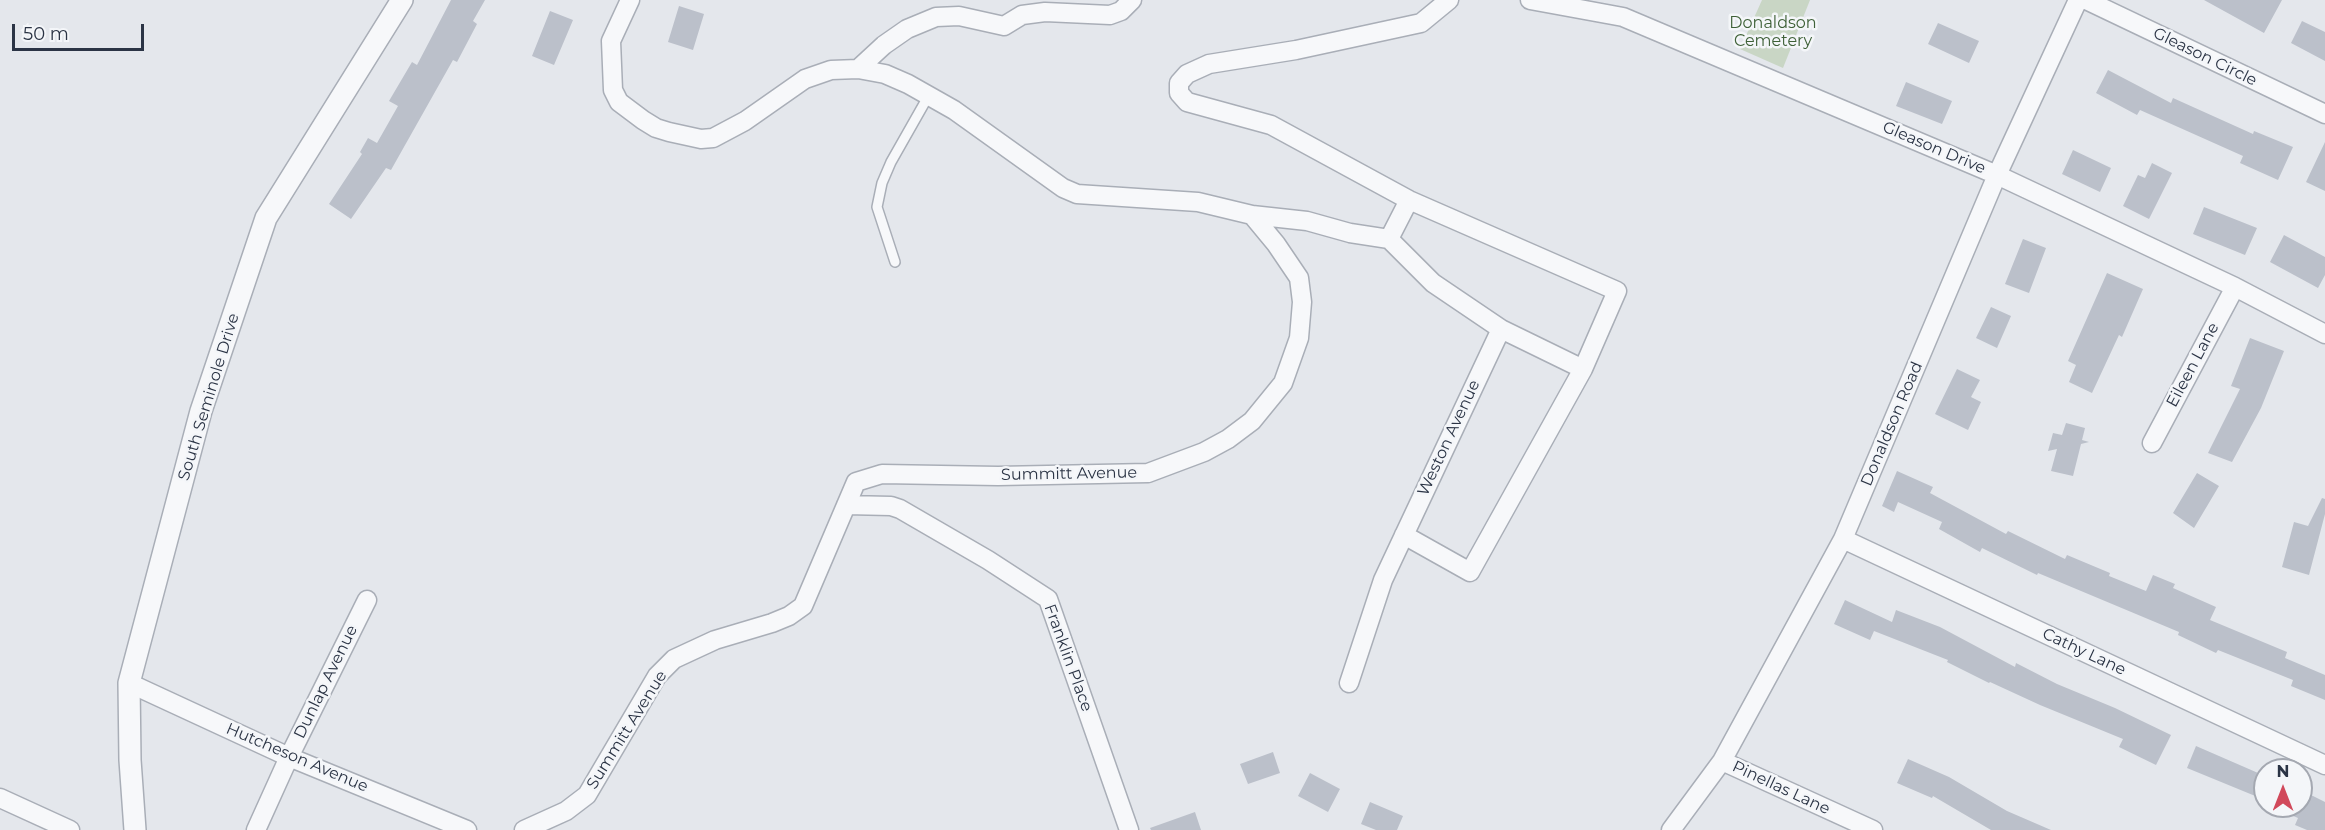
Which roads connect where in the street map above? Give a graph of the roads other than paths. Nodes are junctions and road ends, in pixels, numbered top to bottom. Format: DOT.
graph roads {
  1 [pos="402,0"];
  2 [pos="630,0"];
  3 [pos="1132,0"];
  4 [pos="1449,0"];
  5 [pos="1530,0"];
  6 [pos="2078,0"];
  7 [pos="2086,0"];
  8 [pos="858,69"];
  9 [pos="929,95"];
  10 [pos="2325,114"];
  11 [pos="1997,175"];
  12 [pos="1408,200"];
  13 [pos="1252,215"];
  14 [pos="1389,239"];
  15 [pos="895,262"];
  16 [pos="2235,287"];
  17 [pos="1502,329"];
  18 [pos="2325,334"];
  19 [pos="1583,369"];
  20 [pos="2152,443"];
  21 [pos="846,504"];
  22 [pos="1404,535"];
  23 [pos="1843,539"];
  24 [pos="367,600"];
  25 [pos="129,683"];
  26 [pos="1349,684"];
  27 [pos="289,757"];
  28 [pos="1722,761"];
  29 [pos="2325,765"];
  30 [pos="0,798"];
  31 [pos="70,830"];
  32 [pos="135,830"];
  33 [pos="256,830"];
  34 [pos="467,830"];
  35 [pos="524,830"];
  36 [pos="1129,830"];
  37 [pos="1671,830"];
  38 [pos="1873,830"];
  1 -- 25 [label="street, South Seminole Drive"];
  2 -- 8 [label="street"];
  3 -- 8 [label="street"];
  4 -- 12 [label="street"];
  5 -- 11 [label="street, Gleason Drive"];
  6 -- 11 [label="street, Donaldson Road"];
  7 -- 10 [label="street, Gleason Circle"];
  8 -- 9 [label="street"];
  9 -- 13 [label="street"];
  9 -- 15 [label="lane"];
  11 -- 16 [label="street, Gleason Drive"];
  11 -- 23 [label="street, Donaldson Road"];
  12 -- 14 [label="street"];
  12 -- 19 [label="street"];
  13 -- 14 [label="street"];
  13 -- 21 [label="street, Summitt Avenue"];
  14 -- 17 [label="street"];
  16 -- 18 [label="street, Gleason Drive"];
  16 -- 20 [label="street, Eileen Lane"];
  17 -- 19 [label="street"];
  17 -- 22 [label="street, Weston Avenue"];
  19 -- 22 [label="street"];
  21 -- 35 [label="street, Summitt Avenue"];
  21 -- 36 [label="street, Franklin Place"];
  22 -- 26 [label="street, Weston Avenue"];
  23 -- 28 [label="street, Donaldson Road"];
  23 -- 29 [label="street, Cathy Lane"];
  24 -- 27 [label="street, Dunlap Avenue"];
  25 -- 27 [label="street, Hutcheson Avenue"];
  25 -- 32 [label="street, South Seminole Drive"];
  27 -- 33 [label="street, Dunlap Avenue"];
  27 -- 34 [label="street, Hutcheson Avenue"];
  28 -- 37 [label="street, Donaldson Road"];
  28 -- 38 [label="street, Pinellas Lane"];
  30 -- 31 [label="street"];
}
